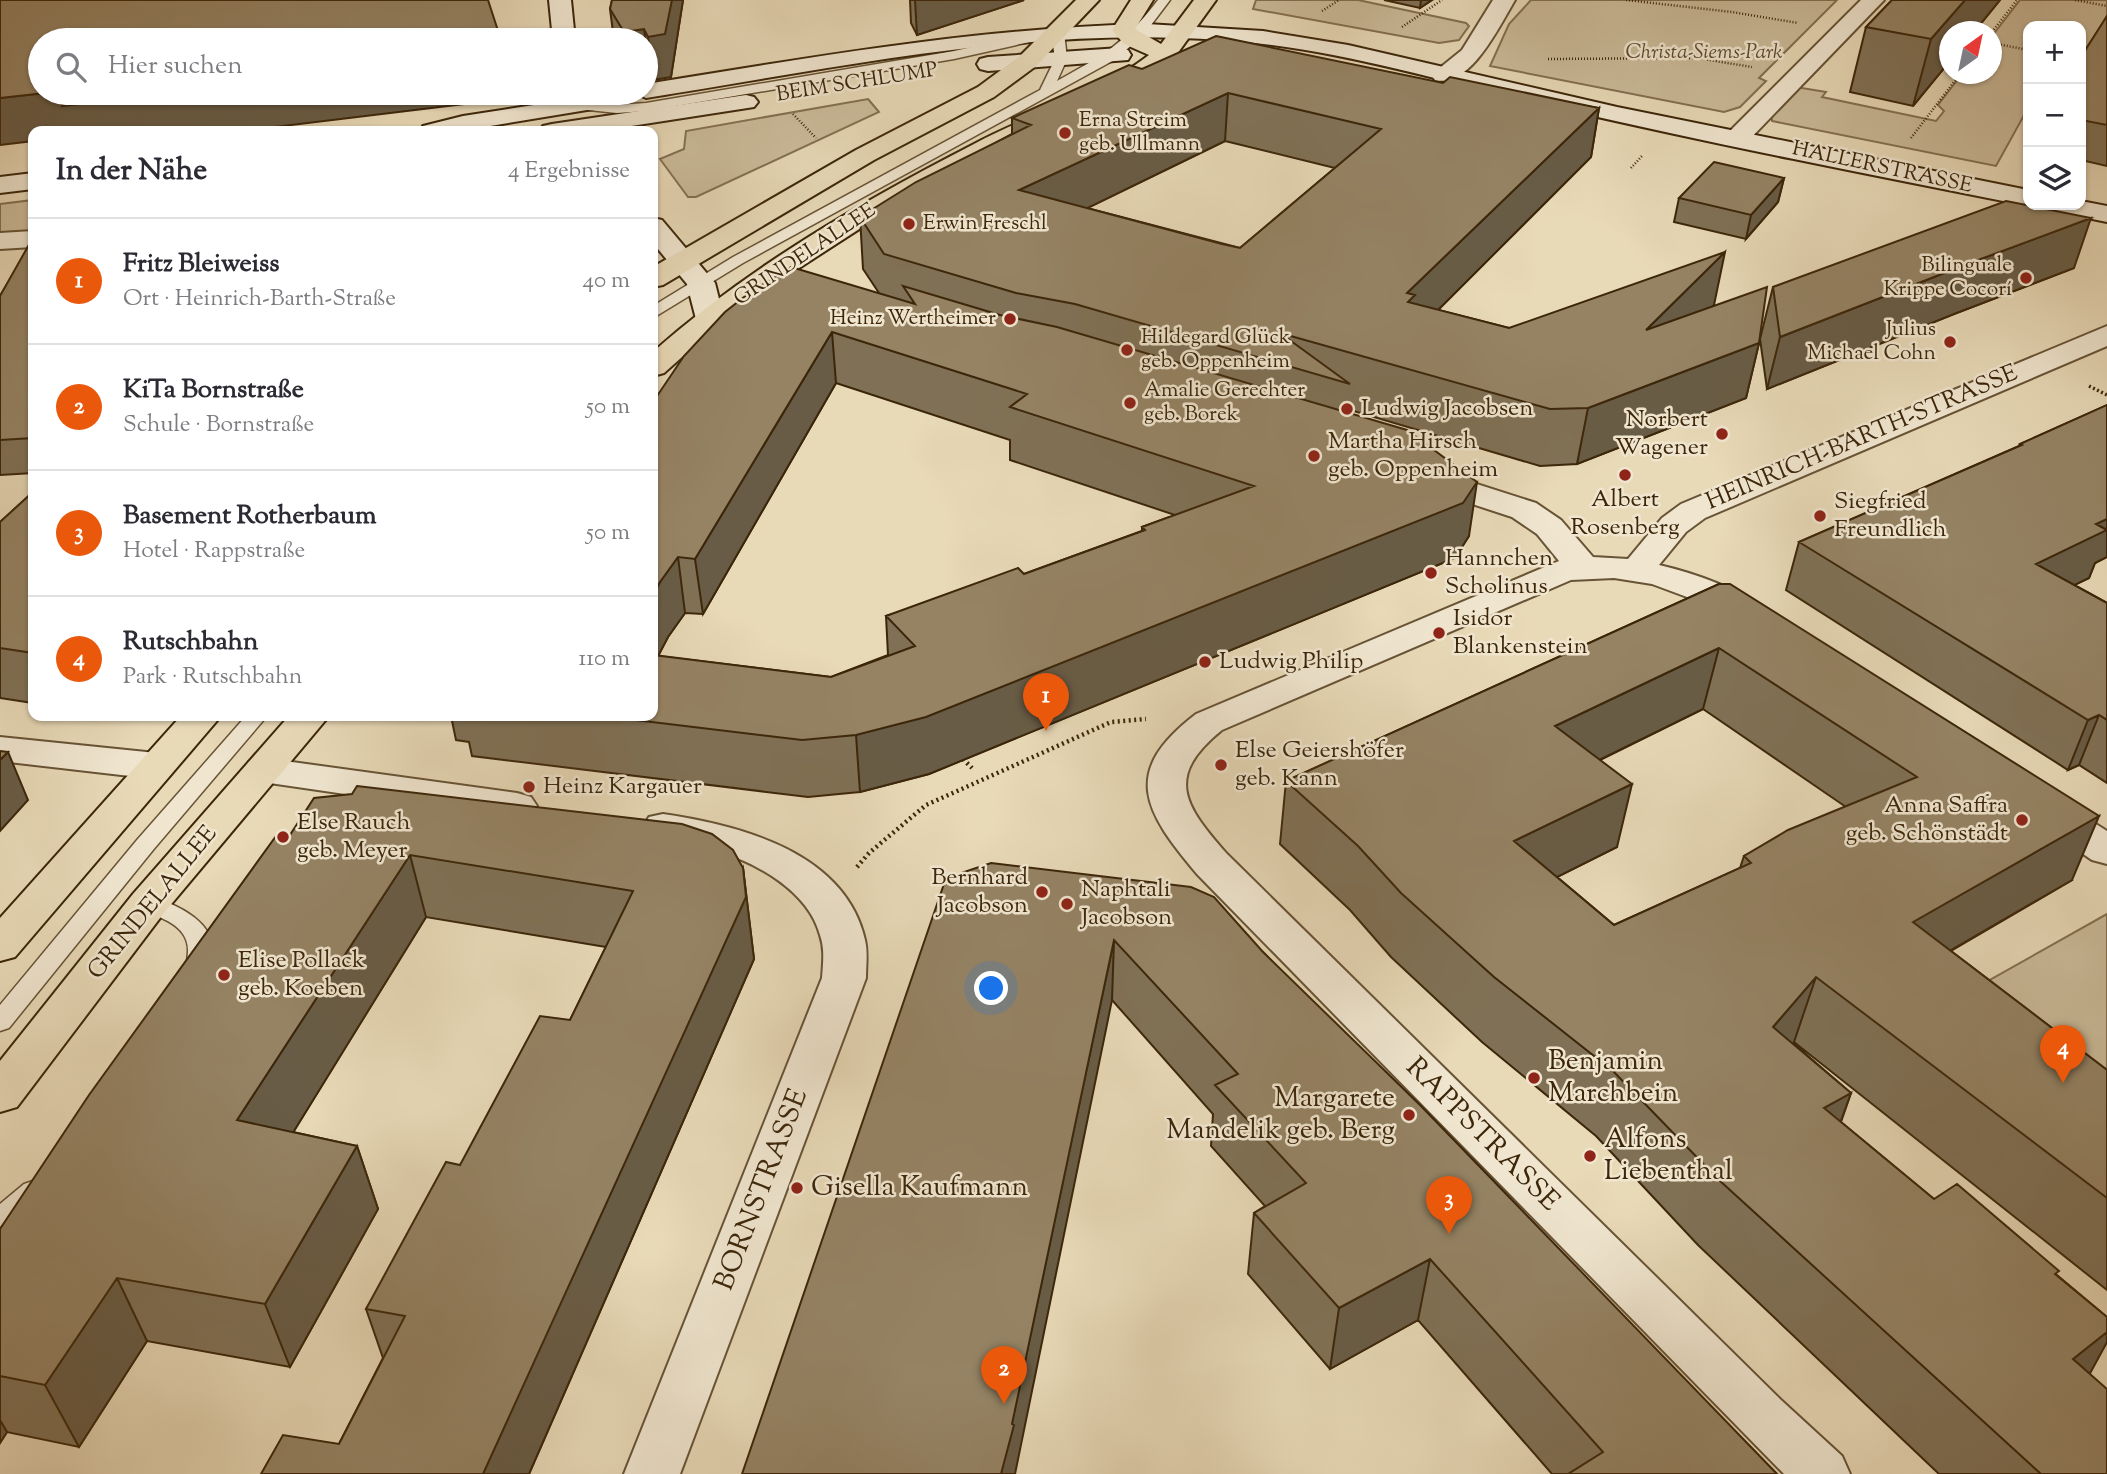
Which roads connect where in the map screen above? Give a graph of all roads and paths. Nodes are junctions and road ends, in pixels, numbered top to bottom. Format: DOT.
graph roads {
  1 [pos="560,0"];
  2 [pos="1088,0"];
  3 [pos="1142,0"];
  4 [pos="1164,0"];
  5 [pos="1442,0"];
  6 [pos="1504,0"];
  7 [pos="1626,0"];
  8 [pos="1873,0"];
  9 [pos="2017,0"];
  10 [pos="2075,0"];
  11 [pos="1216,6"];
  12 [pos="2107,6"];
  13 [pos="2001,21"];
  14 [pos="563,28"];
  15 [pos="1400,28"];
  16 [pos="1180,31"];
  17 [pos="1842,31"];
  18 [pos="1058,32"];
  19 [pos="1132,33"];
  20 [pos="2002,45"];
  21 [pos="2023,49"];
  22 [pos="1164,53"];
  23 [pos="1111,56"];
  24 [pos="1061,59"];
  25 [pos="1547,59"];
  26 [pos="1028,61"];
  27 [pos="1412,67"];
  28 [pos="1443,75"];
  29 [pos="1798,75"];
  30 [pos="1952,84"];
  31 [pos="658,89"];
  32 [pos="1044,95"];
  33 [pos="658,104"];
  34 [pos="604,105"];
  35 [pos="654,105"];
  36 [pos="789,110"];
  37 [pos="581,114"];
  38 [pos="451,126"];
  39 [pos="561,126"];
  40 [pos="821,139"];
  41 [pos="1736,139"];
  42 [pos="1887,170"];
  43 [pos="28,182"];
  44 [pos="0,185"];
  45 [pos="2023,197"];
  46 [pos="2086,210"];
  47 [pos="2107,214"];
  48 [pos="658,231"];
  49 [pos="28,239"];
  50 [pos="0,241"];
  51 [pos="684,259"];
  52 [pos="658,276"];
  53 [pos="765,280"];
  54 [pos="701,283"];
  55 [pos="799,291"];
  56 [pos="658,310"];
  57 [pos="710,319"];
  58 [pos="2107,335"];
  59 [pos="658,363"];
  60 [pos="1392,468"];
  61 [pos="1583,567"];
  62 [pos="1637,570"];
  63 [pos="1776,634"];
  64 [pos="1159,718"];
  65 [pos="197,721"];
  66 [pos="253,721"];
  67 [pos="306,721"];
  68 [pos="0,749"];
  69 [pos="963,759"];
  70 [pos="156,766"];
  71 [pos="972,768"];
  72 [pos="263,771"];
  73 [pos="2016,790"];
  74 [pos="547,810"];
  75 [pos="630,822"];
  76 [pos="2107,850"];
  77 [pos="148,904"];
  78 [pos="826,905"];
  79 [pos="0,946"];
  80 [pos="189,983"];
  81 [pos="0,1022"];
  82 [pos="0,1094"];
  83 [pos="52,1169"];
  84 [pos="0,1220"];
  85 [pos="652,1474"];
  86 [pos="1822,1474"];
  1 -- 14 [label="street"];
  2 -- 18 [label="main road"];
  3 -- 19 [label="main road"];
  4 -- 19 [label="lane, GRINDELALLEE"];
  5 -- 15 [label="path"];
  6 -- 28 [label="street"];
  7 -- 17 [label="path"];
  8 -- 17 [label="street"];
  9 -- 13 [label="path"];
  10 -- 12 [label="path"];
  11 -- 16 [label="main road, GRINDELALLEE"];
  11 -- 27 [label="street"];
  16 -- 19 [label="street, BEIM SCHLUMP"];
  16 -- 22 [label="main road, GRINDELALLEE"];
  16 -- 27 [label="street, HALLERSTRASSE"];
  17 -- 29 [label="street"];
  18 -- 19 [label="street, BEIM SCHLUMP"];
  18 -- 24 [label="lane"];
  18 -- 26 [label="main road"];
  18 -- 31 [label="street, BEIM SCHLUMP"];
  18 -- 37 [label="lane, BEIM SCHLUMP"];
  19 -- 22 [label="main road"];
  19 -- 23 [label="lane, GRINDELALLEE"];
  20 -- 21 [label="path"];
  22 -- 23 [label="street, BEIM SCHLUMP"];
  22 -- 27 [label="street, HALLERSTRASSE"];
  22 -- 53 [label="main road, GRINDELALLEE"];
  23 -- 24 [label="street, BEIM SCHLUMP"];
  23 -- 32 [label="lane, GRINDELALLEE"];
  24 -- 26 [label="street, BEIM SCHLUMP"];
  24 -- 32 [label="lane"];
  25 -- 29 [label="path"];
  26 -- 33 [label="street, BEIM SCHLUMP"];
  26 -- 51 [label="main road"];
  27 -- 28 [label="street, HALLERSTRASSE"];
  28 -- 41 [label="street, HALLERSTRASSE"];
  29 -- 41 [label="street"];
  30 -- 42 [label="path"];
  32 -- 54 [label="lane, GRINDELALLEE"];
  34 -- 37 [label="street, BEIM SCHLUMP"];
  35 -- 37 [label="street, BEIM SCHLUMP"];
  36 -- 40 [label="path"];
  37 -- 38 [label="street, BEIM SCHLUMP"];
  37 -- 39 [label="street, BEIM SCHLUMP"];
  41 -- 42 [label="street, HALLERSTRASSE"];
  42 -- 45 [label="street, HALLERSTRASSE"];
  43 -- 44 [label="street"];
  46 -- 47 [label="street"];
  48 -- 51 [label="street"];
  49 -- 50 [label="street"];
  51 -- 52 [label="main road"];
  51 -- 54 [label="street"];
  53 -- 55 [label="street"];
  53 -- 57 [label="main road, GRINDELALLEE"];
  54 -- 56 [label="lane, GRINDELALLEE"];
  54 -- 57 [label="street"];
  57 -- 59 [label="main road, GRINDELALLEE"];
  58 -- 62 [label="street, HEINRICH-BARTH-STRASSE"];
  60 -- 61 [label="street"];
  61 -- 62 [label="street"];
  61 -- 86 [label="street, RAPPSTRASSE"];
  62 -- 63 [label="street"];
  64 -- 78 [label="path"];
  65 -- 70 [label="main road"];
  66 -- 81 [label="lane, GRINDELALLEE"];
  67 -- 72 [label="main road, GRINDELALLEE"];
  68 -- 70 [label="street"];
  69 -- 71 [label="path"];
  70 -- 79 [label="main road"];
  72 -- 74 [label="street"];
  72 -- 77 [label="main road, GRINDELALLEE"];
  73 -- 76 [label="street"];
  75 -- 78 [label="street"];
  77 -- 80 [label="lane"];
  77 -- 82 [label="main road, GRINDELALLEE"];
  78 -- 85 [label="street, BORNSTRASSE"];
  83 -- 84 [label="lane"];
}
